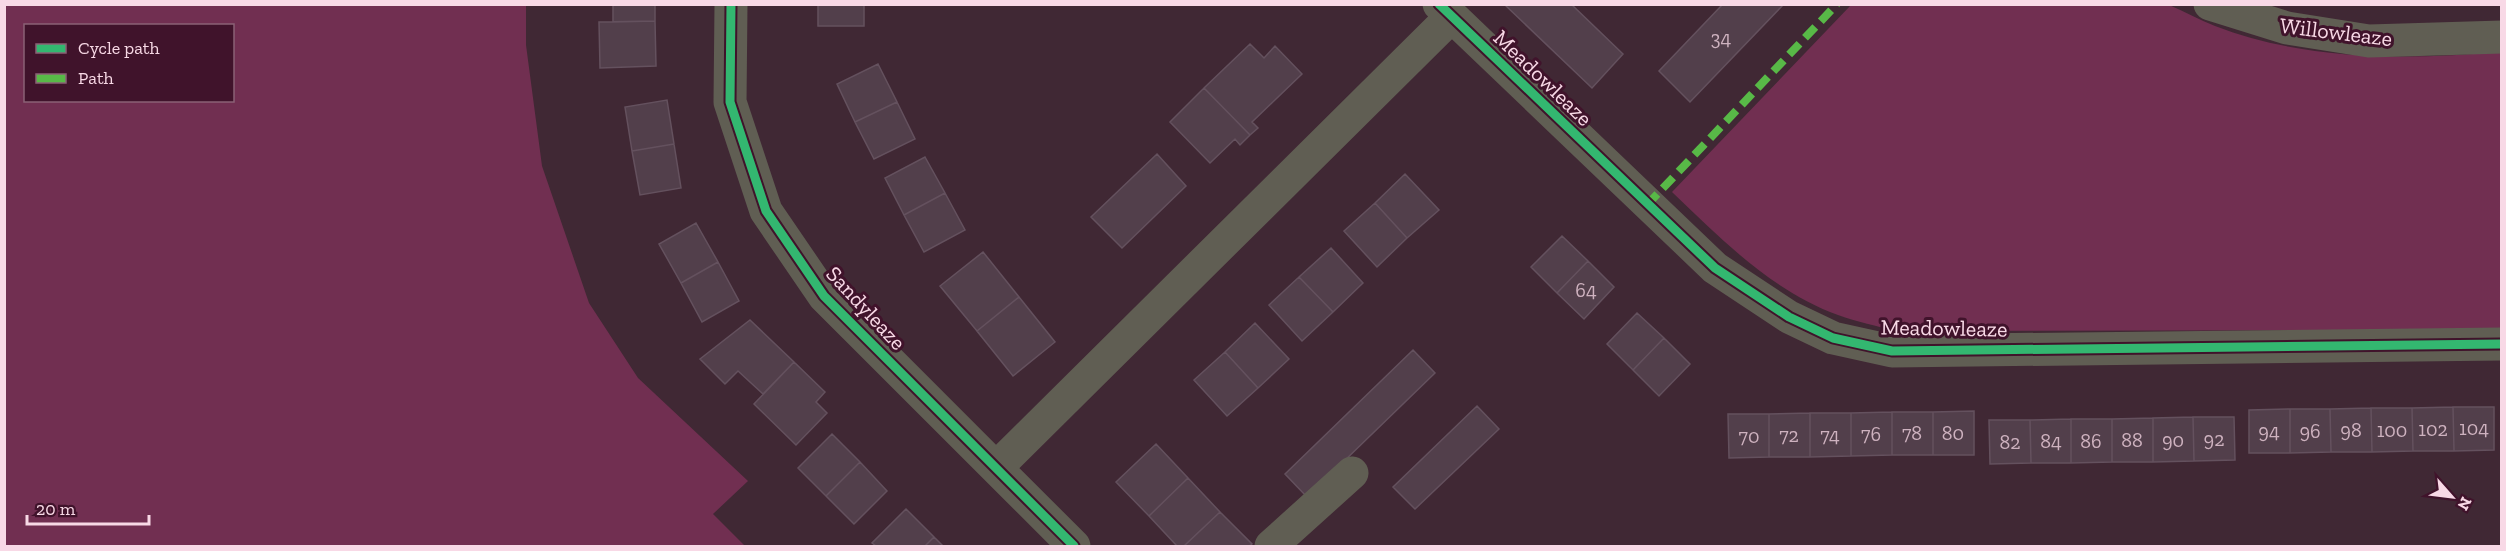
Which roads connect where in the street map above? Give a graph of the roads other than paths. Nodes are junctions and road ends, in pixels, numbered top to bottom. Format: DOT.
graph roads {
  1 [pos="731,4"];
  2 [pos="2210,4"];
  3 [pos="1445,11"];
  4 [pos="2502,37"];
  5 [pos="2502,344"];
  6 [pos="996,468"];
  7 [pos="1352,473"];
  8 [pos="1074,546"];
  9 [pos="1271,546"];
  1 -- 6 [label="street, Sandyleaze"];
  2 -- 4 [label="street, Willowleaze"];
  3 -- 5 [label="street, Meadowleaze"];
  3 -- 6 [label="street"];
  6 -- 8 [label="street, Sandyleaze"];
  7 -- 9 [label="street"];
}
